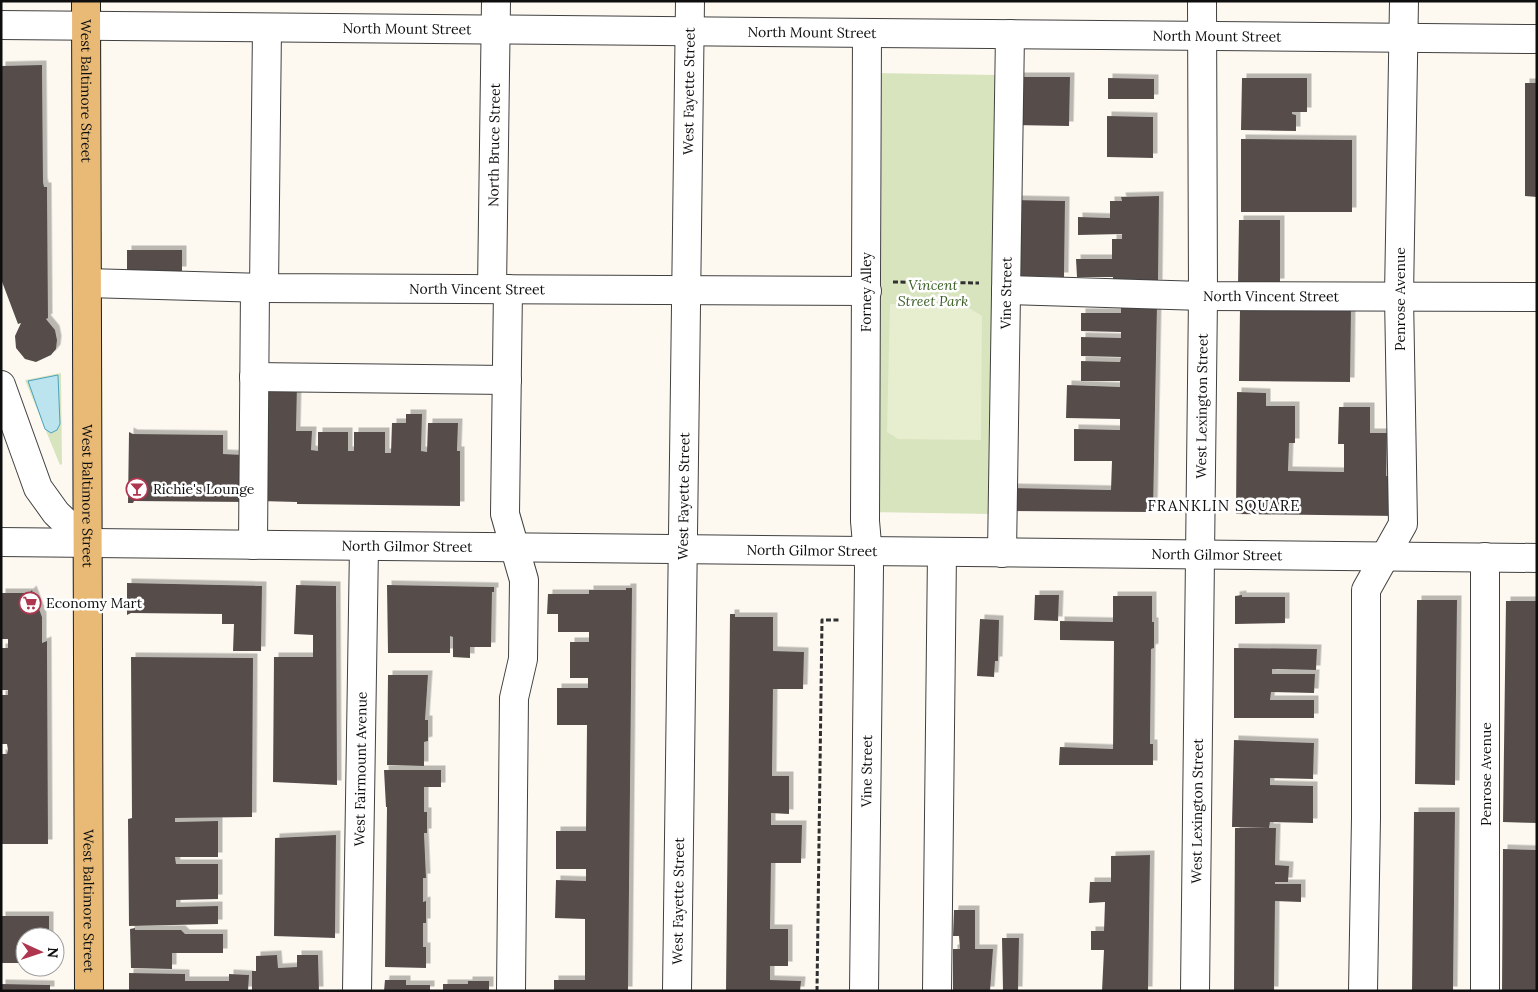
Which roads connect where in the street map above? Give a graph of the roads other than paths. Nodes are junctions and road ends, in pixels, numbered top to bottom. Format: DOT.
graph roads {
  1 [pos="496,1"];
  2 [pos="690,1"];
  3 [pos="1202,1"];
  4 [pos="1404,1"];
  5 [pos="86,13"];
  6 [pos="1,25"];
  7 [pos="267,28"];
  8 [pos="496,30"];
  9 [pos="689,31"];
  10 [pos="867,33"];
  11 [pos="1010,34"];
  12 [pos="1201,37"];
  13 [pos="1403,38"];
  14 [pos="1537,39"];
  15 [pos="87,283"];
  16 [pos="867,286"];
  17 [pos="1006,286"];
  18 [pos="259,288"];
  19 [pos="500,289"];
  20 [pos="686,291"];
  21 [pos="1203,296"];
  22 [pos="1399,296"];
  23 [pos="1537,297"];
  24 [pos="254,377"];
  25 [pos="507,380"];
  26 [pos="1,385"];
  27 [pos="1,542"];
  28 [pos="87,543"];
  29 [pos="253,545"];
  30 [pos="364,546"];
  31 [pos="516,548"];
  32 [pos="682,549"];
  33 [pos="867,551"];
  34 [pos="942,552"];
  35 [pos="1002,552"];
  36 [pos="1199,554"];
  37 [pos="1385,556"];
  38 [pos="1484,557"];
  39 [pos="1537,558"];
  40 [pos="89,991"];
  41 [pos="357,991"];
  42 [pos="511,991"];
  43 [pos="677,991"];
  44 [pos="864,991"];
  45 [pos="937,991"];
  46 [pos="1195,991"];
  47 [pos="1363,991"];
  48 [pos="1485,991"];
  1 -- 8 [label="street, North Bruce Street"];
  2 -- 9 [label="street, West Fayette Street"];
  3 -- 12 [label="street, West Lexington Street"];
  4 -- 13 [label="street, Penrose Avenue"];
  5 -- 6 [label="street, North Mount Street"];
  5 -- 7 [label="street, North Mount Street"];
  5 -- 15 [label="main road, West Baltimore Street"];
  7 -- 8 [label="street, North Mount Street"];
  7 -- 18 [label="street"];
  8 -- 9 [label="street, North Mount Street"];
  8 -- 19 [label="street, North Bruce Street"];
  9 -- 10 [label="street, North Mount Street"];
  9 -- 20 [label="street, West Fayette Street"];
  10 -- 11 [label="street, North Mount Street"];
  10 -- 16 [label="street, Forney Alley"];
  11 -- 12 [label="street, North Mount Street"];
  11 -- 17 [label="street, Vine Street"];
  12 -- 13 [label="street, North Mount Street"];
  12 -- 21 [label="street, West Lexington Street"];
  13 -- 14 [label="street, North Mount Street"];
  13 -- 22 [label="street, Penrose Avenue"];
  15 -- 18 [label="street, North Vincent Street"];
  15 -- 28 [label="main road, West Baltimore Street"];
  16 -- 20 [label="street, North Vincent Street"];
  16 -- 33 [label="street, Forney Alley"];
  17 -- 21 [label="street, North Vincent Street"];
  17 -- 35 [label="street, Vine Street"];
  18 -- 19 [label="street, North Vincent Street"];
  18 -- 24 [label="street"];
  19 -- 20 [label="street, North Vincent Street"];
  19 -- 25 [label="street, North Bruce Street"];
  20 -- 32 [label="street, West Fayette Street"];
  21 -- 22 [label="street, North Vincent Street"];
  21 -- 36 [label="street, West Lexington Street"];
  22 -- 23 [label="street, North Vincent Street"];
  22 -- 37 [label="street, Penrose Avenue"];
  24 -- 25 [label="street"];
  24 -- 29 [label="street"];
  25 -- 31 [label="street, North Bruce Street"];
  26 -- 28 [label="street"];
  27 -- 28 [label="street, North Gilmor Street"];
  28 -- 29 [label="street, North Gilmor Street"];
  28 -- 40 [label="main road, West Baltimore Street"];
  29 -- 30 [label="street, North Gilmor Street"];
  30 -- 31 [label="street, North Gilmor Street"];
  30 -- 41 [label="street, West Fairmount Avenue"];
  31 -- 32 [label="street, North Gilmor Street"];
  31 -- 42 [label="street, North Bruce Street"];
  32 -- 33 [label="street, North Gilmor Street"];
  32 -- 43 [label="street, West Fayette Street"];
  33 -- 34 [label="street, North Gilmor Street"];
  33 -- 44 [label="street, Vine Street"];
  34 -- 35 [label="street, North Gilmor Street"];
  34 -- 45 [label="street"];
  35 -- 36 [label="street, North Gilmor Street"];
  36 -- 37 [label="street, North Gilmor Street"];
  36 -- 46 [label="street, West Lexington Street"];
  37 -- 38 [label="street, North Gilmor Street"];
  37 -- 47 [label="street, Penrose Avenue"];
  38 -- 39 [label="street, North Gilmor Street"];
  38 -- 48 [label="street, Penrose Avenue"];
}
